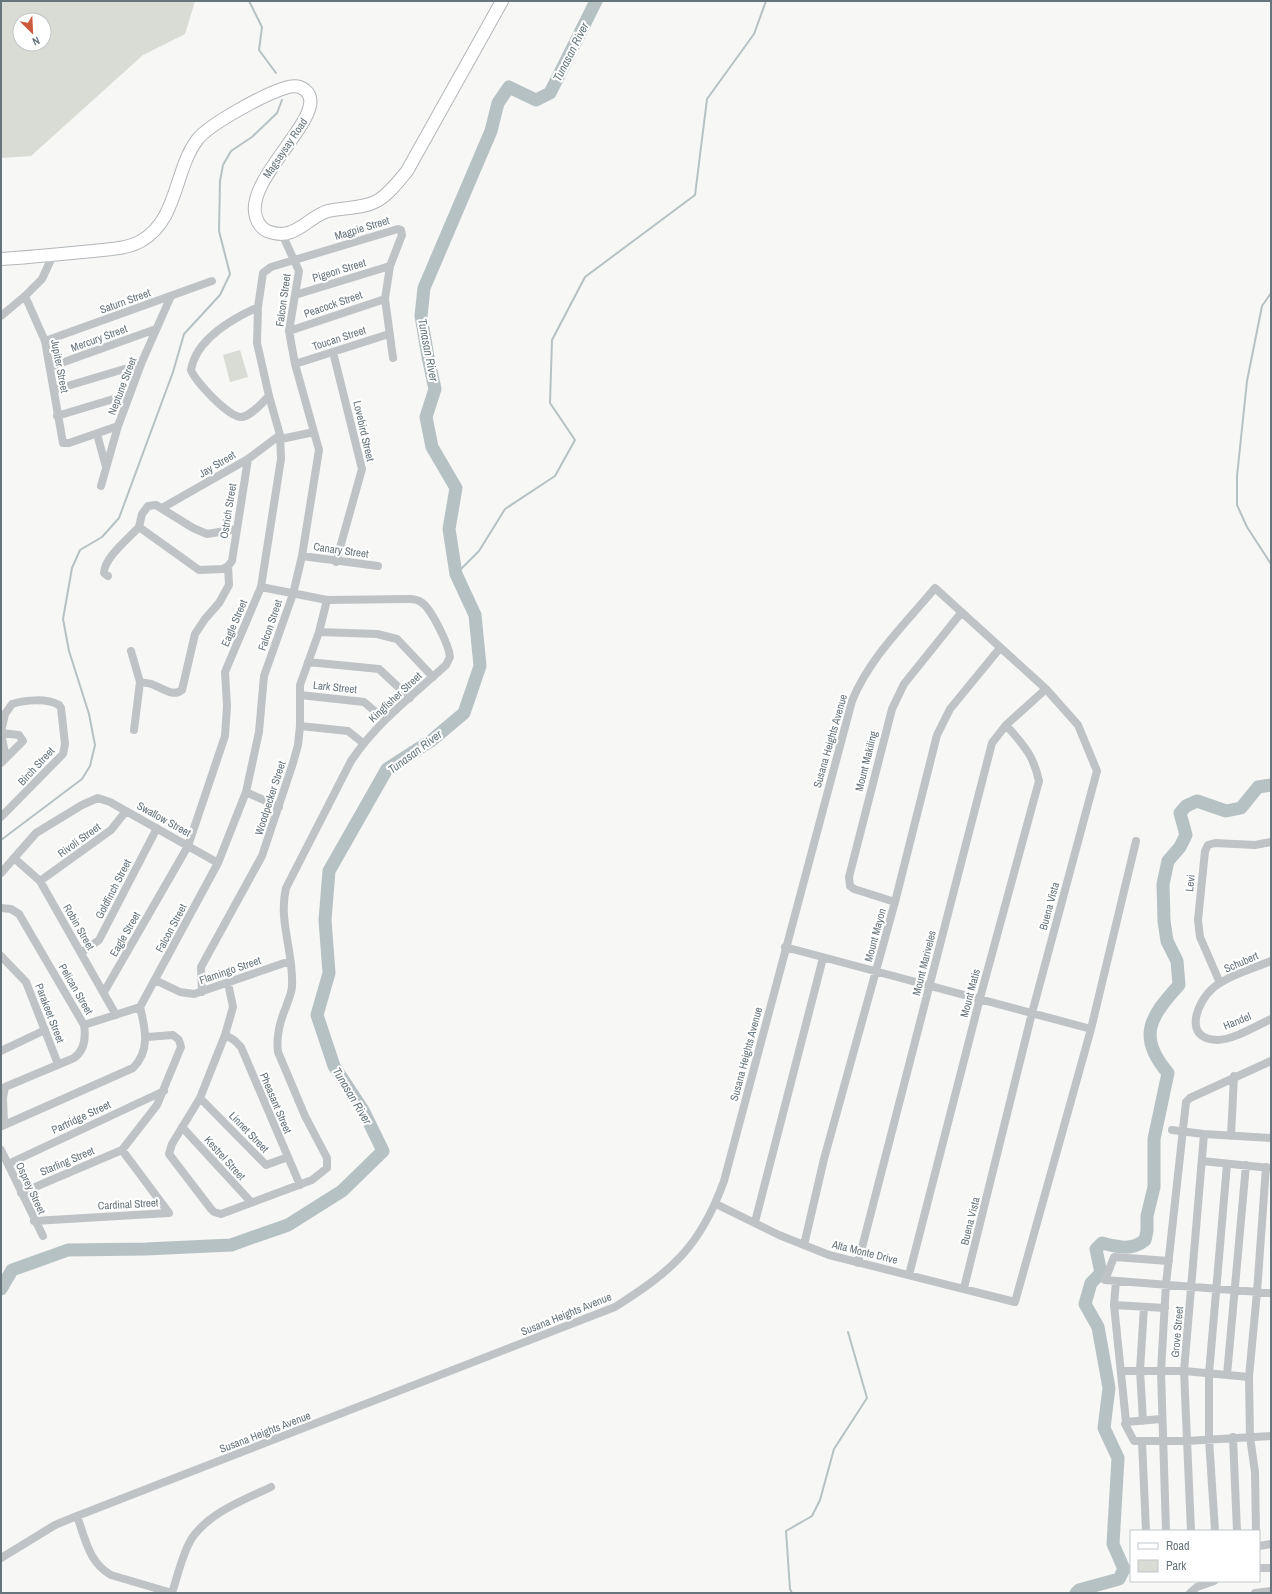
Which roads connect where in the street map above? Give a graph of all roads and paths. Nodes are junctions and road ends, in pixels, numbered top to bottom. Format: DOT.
graph roads {
  1 [pos="502,1"];
  2 [pos="282,234"];
  3 [pos="53,255"];
  4 [pos="1,259"];
  5 [pos="295,260"];
  6 [pos="390,266"];
  7 [pos="212,281"];
  8 [pos="295,295"];
  9 [pos="25,296"];
  10 [pos="171,296"];
  11 [pos="385,299"];
  12 [pos="258,307"];
  13 [pos="1,316"];
  14 [pos="156,329"];
  15 [pos="289,331"];
  16 [pos="390,334"];
  17 [pos="45,341"];
  18 [pos="333,352"];
  19 [pos="393,358"];
  20 [pos="141,364"];
  21 [pos="295,364"];
  22 [pos="50,367"];
  23 [pos="54,390"];
  24 [pos="130,394"];
  25 [pos="269,396"];
  26 [pos="57,416"];
  27 [pos="118,426"];
  28 [pos="314,432"];
  29 [pos="97,434"];
  30 [pos="281,437"];
  31 [pos="248,458"];
  32 [pos="107,468"];
  33 [pos="101,486"];
  34 [pos="162,508"];
  35 [pos="139,527"];
  36 [pos="237,529"];
  37 [pos="302,556"];
  38 [pos="336,562"];
  39 [pos="228,566"];
  40 [pos="378,566"];
  41 [pos="108,576"];
  42 [pos="261,587"];
  43 [pos="935,588"];
  44 [pos="293,594"];
  45 [pos="327,600"];
  46 [pos="961,613"];
  47 [pos="318,632"];
  48 [pos="1000,648"];
  49 [pos="131,651"];
  50 [pos="308,662"];
  51 [pos="432,677"];
  52 [pos="140,682"];
  53 [pos="1046,689"];
  54 [pos="300,695"];
  55 [pos="410,698"];
  56 [pos="385,720"];
  57 [pos="300,726"];
  58 [pos="1006,726"];
  59 [pos="134,730"];
  60 [pos="1,733"];
  61 [pos="363,743"];
  62 [pos="4,760"];
  63 [pos="246,792"];
  64 [pos="278,807"];
  65 [pos="126,811"];
  66 [pos="1,817"];
  67 [pos="157,828"];
  68 [pos="1136,841"];
  69 [pos="1271,842"];
  70 [pos="188,846"];
  71 [pos="14,858"];
  72 [pos="218,863"];
  73 [pos="1,873"];
  74 [pos="40,881"];
  75 [pos="895,902"];
  76 [pos="1,908"];
  77 [pos="785,947"];
  78 [pos="81,953"];
  79 [pos="1,956"];
  80 [pos="823,958"];
  81 [pos="290,961"];
  82 [pos="1271,961"];
  83 [pos="876,971"];
  84 [pos="155,980"];
  85 [pos="228,983"];
  86 [pos="1220,983"];
  87 [pos="930,986"];
  88 [pos="104,992"];
  89 [pos="202,992"];
  90 [pos="980,998"];
  91 [pos="140,1007"];
  92 [pos="1032,1013"];
  93 [pos="116,1014"];
  94 [pos="1271,1019"];
  95 [pos="84,1025"];
  96 [pos="1091,1029"];
  97 [pos="45,1030"];
  98 [pos="225,1035"];
  99 [pos="147,1037"];
  100 [pos="1,1052"];
  101 [pos="1271,1061"];
  102 [pos="58,1064"];
  103 [pos="1234,1076"];
  104 [pos="164,1091"];
  105 [pos="200,1098"];
  106 [pos="3,1126"];
  107 [pos="182,1127"];
  108 [pos="1172,1130"];
  109 [pos="1182,1131"];
  110 [pos="1204,1134"];
  111 [pos="1231,1136"];
  112 [pos="1271,1138"];
  113 [pos="1,1150"];
  114 [pos="122,1150"];
  115 [pos="288,1157"];
  116 [pos="1202,1161"];
  117 [pos="8,1164"];
  118 [pos="1227,1164"];
  119 [pos="1246,1165"];
  120 [pos="1268,1168"];
  121 [pos="300,1185"];
  122 [pos="21,1193"];
  123 [pos="251,1202"];
  124 [pos="716,1204"];
  125 [pos="34,1221"];
  126 [pos="755,1222"];
  127 [pos="43,1236"];
  128 [pos="804,1245"];
  129 [pos="1169,1261"];
  130 [pos="858,1263"];
  131 [pos="909,1275"];
  132 [pos="1116,1281"];
  133 [pos="1166,1284"];
  134 [pos="1192,1286"];
  135 [pos="964,1288"];
  136 [pos="1215,1288"];
  137 [pos="1236,1290"];
  138 [pos="1257,1292"];
  139 [pos="1271,1293"];
  140 [pos="1114,1305"];
  141 [pos="1144,1307"];
  142 [pos="1165,1308"];
  143 [pos="1140,1370"];
  144 [pos="1121,1371"];
  145 [pos="1160,1371"];
  146 [pos="1184,1371"];
  147 [pos="1209,1374"];
  148 [pos="1227,1375"];
  149 [pos="1249,1377"];
  150 [pos="1161,1418"];
  151 [pos="1143,1421"];
  152 [pos="1126,1422"];
  153 [pos="1271,1436"];
  154 [pos="1233,1437"];
  155 [pos="1250,1437"];
  156 [pos="1209,1439"];
  157 [pos="1163,1440"];
  158 [pos="1186,1441"];
  159 [pos="1142,1442"];
  160 [pos="271,1488"];
  161 [pos="77,1516"];
  162 [pos="1146,1530"];
  163 [pos="1166,1530"];
  164 [pos="1191,1530"];
  165 [pos="1215,1530"];
  166 [pos="1237,1530"];
  167 [pos="1256,1530"];
  168 [pos="1271,1544"];
  169 [pos="1260,1546"];
  170 [pos="1,1558"];
  171 [pos="1260,1568"];
  172 [pos="1271,1568"];
  173 [pos="1208,1582"];
  174 [pos="1195,1584"];
  175 [pos="1271,1591"];
  176 [pos="172,1593"];
  177 [pos="1190,1593"];
  178 [pos="1255,1593"];
  1 -- 2 [label="main road"];
  2 -- 3 [label="main road, Magsaysay Road"];
  2 -- 5 [label="street, Falcon Street"];
  3 -- 4 [label="main road, Magsaysay Road"];
  3 -- 9 [label="street"];
  5 -- 6 [label="street, Magpie Street"];
  5 -- 8 [label="street, Falcon Street"];
  5 -- 12 [label="street, Eagle Street"];
  6 -- 8 [label="street, Pigeon Street"];
  6 -- 11 [label="street, Magpie Street"];
  7 -- 10 [label="street, Saturn Street"];
  8 -- 15 [label="street, Falcon Street"];
  9 -- 13 [label="street"];
  9 -- 17 [label="street, Jupiter Street"];
  10 -- 14 [label="street, Neptune Street"];
  10 -- 17 [label="street, Saturn Street"];
  11 -- 15 [label="street, Peacock Street"];
  11 -- 16 [label="street, Magpie Street"];
  12 -- 25 [label="street, Eagle Street"];
  12 -- 25 [label="street"];
  14 -- 20 [label="street, Neptune Street"];
  14 -- 22 [label="street, Mercury Street"];
  15 -- 21 [label="street, Falcon Street"];
  16 -- 18 [label="street, Toucan Street"];
  16 -- 19 [label="street, Magpie Street"];
  17 -- 22 [label="street, Jupiter Street"];
  18 -- 21 [label="street, Toucan Street"];
  18 -- 38 [label="street, Lovebird Street"];
  20 -- 23 [label="street"];
  20 -- 24 [label="street, Neptune Street"];
  21 -- 28 [label="street, Falcon Street"];
  22 -- 23 [label="street, Jupiter Street"];
  23 -- 26 [label="street, Jupiter Street"];
  24 -- 26 [label="street"];
  24 -- 27 [label="street, Neptune Street"];
  25 -- 30 [label="street, Eagle Street"];
  26 -- 29 [label="street, Jupiter Street"];
  27 -- 29 [label="street"];
  27 -- 32 [label="street, Neptune Street"];
  28 -- 30 [label="street"];
  28 -- 37 [label="street, Falcon Street"];
  29 -- 32 [label="street"];
  30 -- 31 [label="street, Jay Street"];
  30 -- 42 [label="street, Eagle Street"];
  31 -- 34 [label="street, Jay Street"];
  31 -- 36 [label="street, Ostrich Street"];
  32 -- 33 [label="street, Neptune Street"];
  34 -- 35 [label="street"];
  34 -- 36 [label="street"];
  35 -- 39 [label="street"];
  35 -- 41 [label="street"];
  36 -- 39 [label="street, Ostrich Street"];
  37 -- 38 [label="street, Canary Street"];
  37 -- 44 [label="street, Falcon Street"];
  38 -- 40 [label="street, Canary Street"];
  39 -- 52 [label="street, Ostrich Street"];
  42 -- 44 [label="street, Kingfisher Street"];
  42 -- 70 [label="street, Eagle Street"];
  43 -- 46 [label="street, Buena Vista"];
  43 -- 77 [label="street, Susana Heights Avenue"];
  44 -- 45 [label="street, Kingfisher Street"];
  44 -- 63 [label="street, Falcon Street"];
  45 -- 47 [label="street, Woodpecker Street"];
  45 -- 51 [label="street, Kingfisher Street"];
  46 -- 48 [label="street, Buena Vista"];
  46 -- 75 [label="street, Mount Makiling"];
  47 -- 50 [label="street, Woodpecker Street"];
  47 -- 51 [label="street"];
  48 -- 53 [label="street, Buena Vista"];
  48 -- 75 [label="street, Mount Mayon"];
  49 -- 52 [label="street"];
  50 -- 54 [label="street, Woodpecker Street"];
  50 -- 55 [label="street"];
  51 -- 55 [label="street, Kingfisher Street"];
  52 -- 59 [label="street"];
  53 -- 58 [label="street, Mount Mariveles"];
  53 -- 92 [label="street, Buena Vista"];
  54 -- 56 [label="street, Lark Street"];
  54 -- 57 [label="street, Woodpecker Street"];
  55 -- 56 [label="street, Kingfisher Street"];
  56 -- 61 [label="street, Kingfisher Street"];
  57 -- 61 [label="street"];
  57 -- 64 [label="street, Woodpecker Street"];
  58 -- 87 [label="street, Mount Mariveles"];
  58 -- 90 [label="street, Mount Matis"];
  60 -- 62 [label="street, Birch Street"];
  60 -- 62 [label="street"];
  60 -- 66 [label="street, Birch Street"];
  61 -- 81 [label="street, Kingfisher Street"];
  63 -- 64 [label="street"];
  63 -- 72 [label="street, Falcon Street"];
  64 -- 89 [label="street, Woodpecker Street"];
  65 -- 67 [label="street, Swallow Street"];
  65 -- 71 [label="street, Swallow Street"];
  65 -- 74 [label="street, Rivoli Street"];
  67 -- 70 [label="street, Swallow Street"];
  67 -- 78 [label="street, Goldfinch Street"];
  68 -- 96 [label="street"];
  69 -- 86 [label="street, Levi"];
  70 -- 72 [label="street, Swallow Street"];
  70 -- 88 [label="street, Eagle Street"];
  71 -- 73 [label="street"];
  71 -- 74 [label="street, Robin Street"];
  72 -- 84 [label="street, Falcon Street"];
  74 -- 78 [label="street, Robin Street"];
  75 -- 83 [label="street, Mount Mayon"];
  76 -- 95 [label="street, Pelican Street"];
  77 -- 80 [label="street"];
  77 -- 124 [label="street, Susana Heights Avenue"];
  78 -- 88 [label="street, Robin Street"];
  79 -- 97 [label="street, Parakeet Street"];
  80 -- 83 [label="street"];
  80 -- 126 [label="street"];
  81 -- 85 [label="street, Flamingo Street"];
  81 -- 121 [label="street, Kingfisher Street"];
  82 -- 86 [label="street, Schubert"];
  83 -- 87 [label="street"];
  83 -- 128 [label="street, Mount Mayon"];
  84 -- 89 [label="street, Flamingo Street"];
  84 -- 91 [label="street, Falcon Street"];
  85 -- 89 [label="street, Flamingo Street"];
  85 -- 98 [label="street"];
  86 -- 94 [label="street, Handel"];
  87 -- 90 [label="street"];
  87 -- 130 [label="street, Mount Mariveles"];
  88 -- 93 [label="street, Robin Street"];
  90 -- 92 [label="street"];
  90 -- 131 [label="street, Mount Matis"];
  91 -- 93 [label="street"];
  91 -- 99 [label="street"];
  92 -- 96 [label="street"];
  92 -- 135 [label="street, Buena Vista"];
  93 -- 95 [label="street"];
  95 -- 102 [label="street, Pelican Street"];
  96 -- 135 [label="street, Alta Monte Drive"];
  97 -- 100 [label="street"];
  97 -- 102 [label="street, Parakeet Street"];
  98 -- 105 [label="street"];
  98 -- 115 [label="street, Pheasant Street"];
  99 -- 104 [label="street"];
  99 -- 106 [label="street"];
  101 -- 103 [label="street"];
  102 -- 106 [label="street, Pelican Street"];
  103 -- 109 [label="street"];
  103 -- 111 [label="street"];
  104 -- 114 [label="street"];
  104 -- 117 [label="street, Partridge Street"];
  105 -- 107 [label="street"];
  105 -- 115 [label="street, Linnet Street"];
  107 -- 123 [label="street, Kestrel Street"];
  107 -- 123 [label="street"];
  108 -- 109 [label="street"];
  109 -- 110 [label="street"];
  109 -- 129 [label="street"];
  110 -- 111 [label="street"];
  110 -- 116 [label="street, Grove Street"];
  111 -- 112 [label="street"];
  113 -- 117 [label="street, Osprey Street"];
  114 -- 122 [label="street, Starling Street"];
  114 -- 125 [label="street, Cardinal Street"];
  115 -- 121 [label="street, Pheasant Street"];
  116 -- 118 [label="street"];
  116 -- 134 [label="street, Grove Street"];
  117 -- 122 [label="street, Osprey Street"];
  118 -- 119 [label="street"];
  118 -- 136 [label="street"];
  119 -- 120 [label="street"];
  119 -- 137 [label="street"];
  120 -- 138 [label="street"];
  121 -- 123 [label="street"];
  122 -- 125 [label="street, Osprey Street"];
  124 -- 126 [label="street, Alta Monte Drive"];
  124 -- 161 [label="street, Susana Heights Avenue"];
  125 -- 127 [label="street, Osprey Street"];
  126 -- 128 [label="street, Alta Monte Drive"];
  128 -- 130 [label="street, Alta Monte Drive"];
  129 -- 132 [label="street"];
  129 -- 133 [label="street"];
  130 -- 131 [label="street, Alta Monte Drive"];
  131 -- 135 [label="street, Alta Monte Drive"];
  132 -- 133 [label="street"];
  132 -- 140 [label="street"];
  133 -- 134 [label="street"];
  133 -- 142 [label="street"];
  134 -- 136 [label="street"];
  134 -- 146 [label="street, Grove Street"];
  136 -- 137 [label="street"];
  136 -- 147 [label="street"];
  137 -- 138 [label="street"];
  137 -- 148 [label="street"];
  138 -- 139 [label="street"];
  138 -- 149 [label="street"];
  140 -- 141 [label="street"];
  140 -- 144 [label="street"];
  141 -- 142 [label="street"];
  141 -- 143 [label="street"];
  142 -- 145 [label="street"];
  143 -- 144 [label="street"];
  143 -- 145 [label="street"];
  143 -- 151 [label="street"];
  144 -- 152 [label="street"];
  145 -- 146 [label="street"];
  145 -- 150 [label="street"];
  146 -- 147 [label="street"];
  146 -- 158 [label="street, Grove Street"];
  147 -- 148 [label="street"];
  147 -- 156 [label="street"];
  148 -- 149 [label="street"];
  149 -- 155 [label="street"];
  150 -- 151 [label="street"];
  150 -- 157 [label="street"];
  151 -- 152 [label="street"];
  152 -- 159 [label="street"];
  153 -- 155 [label="street"];
  154 -- 155 [label="street"];
  154 -- 156 [label="street"];
  154 -- 166 [label="street"];
  155 -- 167 [label="street"];
  156 -- 158 [label="street"];
  156 -- 165 [label="street"];
  157 -- 158 [label="street"];
  157 -- 159 [label="street"];
  157 -- 163 [label="street"];
  158 -- 164 [label="street, Grove Street"];
  159 -- 162 [label="street"];
  160 -- 176 [label="street"];
  161 -- 170 [label="street, Susana Heights Avenue"];
  161 -- 176 [label="street"];
  168 -- 169 [label="street"];
  171 -- 172 [label="street"];
  173 -- 174 [label="street"];
  174 -- 177 [label="street"];
  175 -- 178 [label="street"];
}
